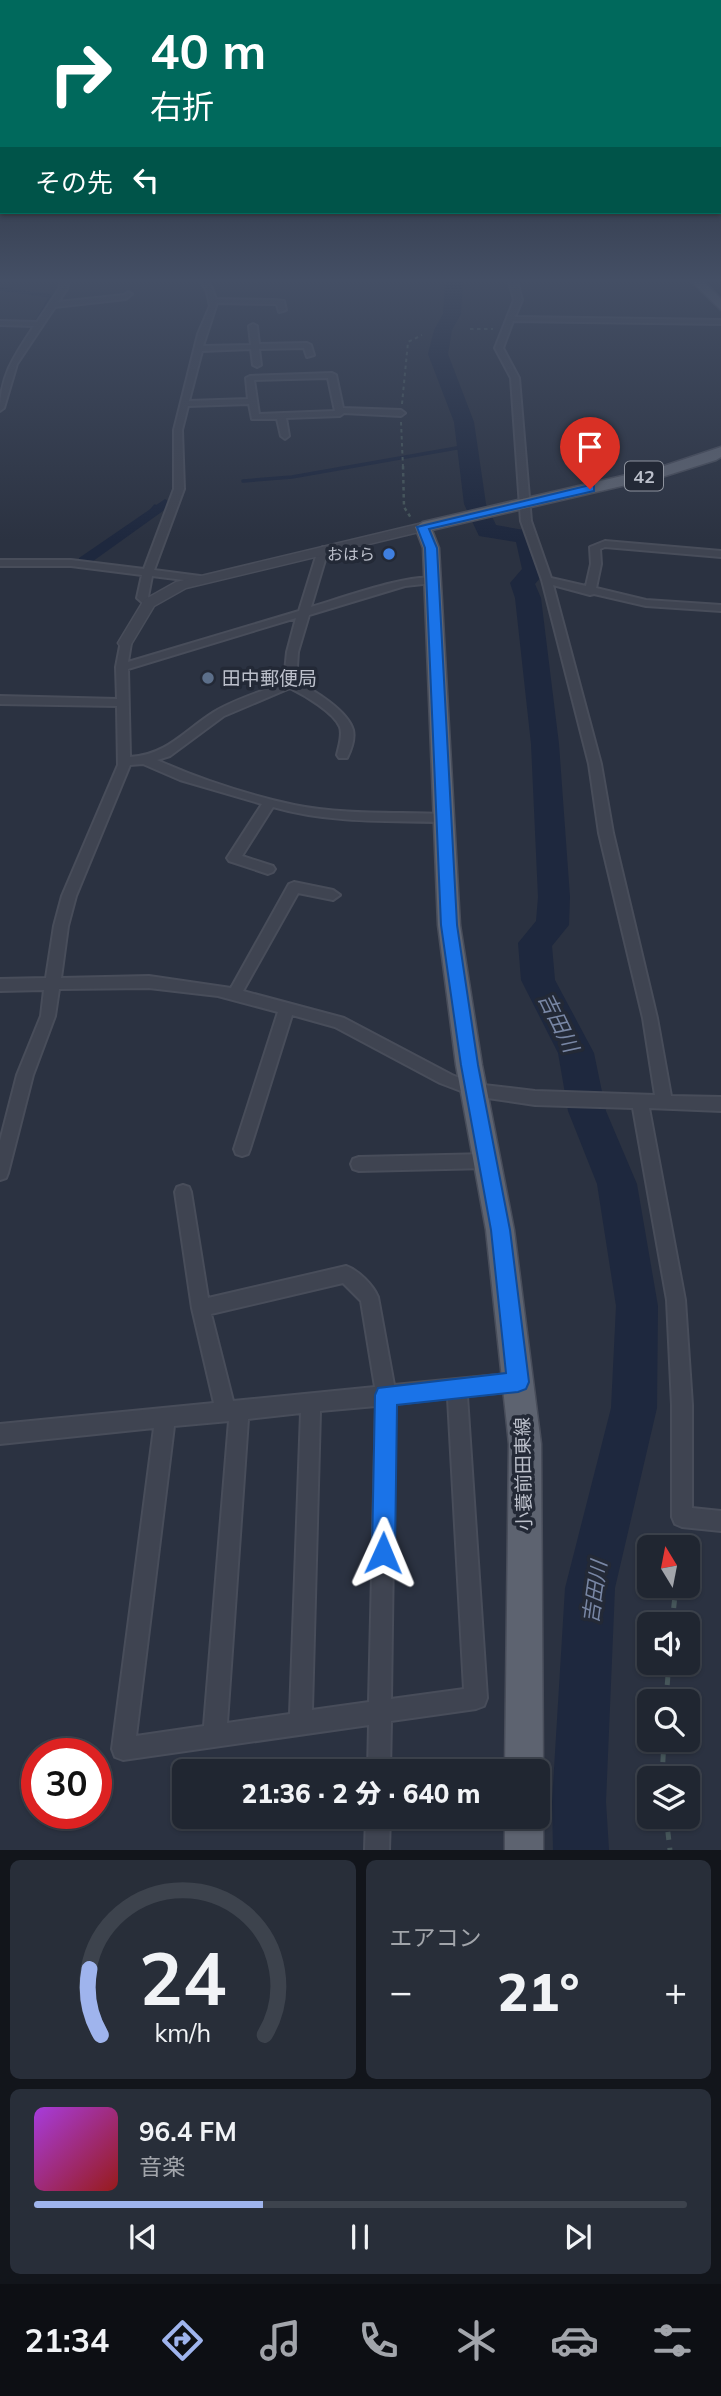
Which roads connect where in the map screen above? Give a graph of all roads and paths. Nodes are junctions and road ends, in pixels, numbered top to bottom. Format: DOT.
graph roads {
  1 [pos="12,367"];
  2 [pos="194,367"];
  3 [pos="406,367"];
  4 [pos="509,367"];
  5 [pos="3,383"];
  6 [pos="252,401"];
  7 [pos="184,404"];
  8 [pos="0,408"];
  9 [pos="340,410"];
  10 [pos="401,413"];
  11 [pos="281,416"];
  12 [pos="285,436"];
  13 [pos="721,451"];
  14 [pos="519,504"];
  15 [pos="428,526"];
  16 [pos="323,550"];
  17 [pos="721,554"];
  18 [pos="0,563"];
  19 [pos="148,573"];
  20 [pos="200,579"];
  21 [pos="432,580"];
  22 [pos="547,580"];
  23 [pos="590,592"];
  24 [pos="149,603"];
  25 [pos="721,608"];
  26 [pos="306,613"];
  27 [pos="125,643"];
  28 [pos="122,667"];
  29 [pos="290,684"];
  30 [pos="0,700"];
  31 [pos="122,704"];
  32 [pos="343,755"];
  33 [pos="145,760"];
  34 [pos="124,761"];
  35 [pos="269,803"];
  36 [pos="444,818"];
  37 [pos="268,869"];
  38 [pos="333,895"];
  39 [pos="53,984"];
  40 [pos="0,985"];
  41 [pos="235,993"];
  42 [pos="287,1007"];
  43 [pos="474,1090"];
  44 [pos="637,1100"];
  45 [pos="664,1101"];
  46 [pos="721,1104"];
  47 [pos="243,1149"];
  48 [pos="488,1161"];
  49 [pos="359,1164"];
  50 [pos="0,1173"];
  51 [pos="183,1192"];
  52 [pos="201,1308"];
  53 [pos="518,1382"];
  54 [pos="457,1388"];
  55 [pos="386,1395"];
  56 [pos="311,1403"];
  57 [pos="232,1411"];
  58 [pos="165,1419"];
  59 [pos="0,1434"];
  60 [pos="721,1521"];
  61 [pos="381,1710"];
  62 [pos="301,1722"];
  63 [pos="215,1735"];
  64 [pos="379,1759"];
  65 [pos="524,1759"];
  66 [pos="377,1829"];
  67 [pos="524,1829"];
  68 [pos="668,1829"];
  69 [pos="377,1850"];
  70 [pos="524,1850"];
  71 [pos="670,1850"];
  1 -- 5 [label="street"];
  2 -- 7 [label="street"];
  3 -- 10 [label="path"];
  4 -- 14 [label="street"];
  5 -- 8 [label="street"];
  6 -- 7 [label="street"];
  6 -- 9 [label="street"];
  6 -- 11 [label="street"];
  7 -- 19 [label="street"];
  9 -- 10 [label="street"];
  9 -- 11 [label="street"];
  10 -- 15 [label="path"];
  11 -- 12 [label="street"];
  13 -- 14 [label="main road, 42"];
  14 -- 15 [label="main road, 42"];
  14 -- 22 [label="street"];
  15 -- 16 [label="street"];
  15 -- 21 [label="main road, 小蓑前田東線"];
  16 -- 20 [label="street"];
  16 -- 26 [label="street"];
  17 -- 23 [label="street"];
  18 -- 19 [label="street"];
  19 -- 20 [label="street"];
  19 -- 24 [label="street"];
  20 -- 24 [label="street"];
  21 -- 26 [label="street"];
  21 -- 36 [label="main road, 小蓑前田東線"];
  22 -- 23 [label="street"];
  22 -- 45 [label="street"];
  23 -- 25 [label="street"];
  24 -- 27 [label="street"];
  26 -- 28 [label="street"];
  26 -- 29 [label="street"];
  27 -- 28 [label="street"];
  28 -- 31 [label="street"];
  29 -- 32 [label="street"];
  29 -- 33 [label="street"];
  30 -- 31 [label="street"];
  31 -- 34 [label="street"];
  33 -- 34 [label="street"];
  33 -- 35 [label="street"];
  34 -- 39 [label="street"];
  35 -- 36 [label="street"];
  35 -- 37 [label="street"];
  36 -- 43 [label="main road, 小蓑前田東線"];
  38 -- 41 [label="street"];
  39 -- 40 [label="street"];
  39 -- 41 [label="street"];
  39 -- 50 [label="street"];
  41 -- 42 [label="street"];
  42 -- 43 [label="street"];
  42 -- 47 [label="street"];
  43 -- 44 [label="street"];
  43 -- 48 [label="main road, 小蓑前田東線"];
  44 -- 45 [label="street"];
  44 -- 60 [label="street"];
  45 -- 46 [label="street"];
  48 -- 49 [label="street"];
  48 -- 53 [label="main road, 小蓑前田東線"];
  51 -- 52 [label="street"];
  52 -- 55 [label="street"];
  52 -- 57 [label="street"];
  53 -- 54 [label="street"];
  53 -- 65 [label="main road, 小蓑前田東線"];
  54 -- 55 [label="street"];
  54 -- 61 [label="street"];
  55 -- 56 [label="street"];
  55 -- 61 [label="street"];
  56 -- 57 [label="street"];
  56 -- 62 [label="street"];
  57 -- 58 [label="street"];
  57 -- 63 [label="street"];
  58 -- 59 [label="street"];
  58 -- 63 [label="street"];
  61 -- 62 [label="street"];
  61 -- 64 [label="street"];
  62 -- 63 [label="street"];
  66 -- 69 [label="street"];
  67 -- 70 [label="main road"];
  68 -- 71 [label="path"];
}
